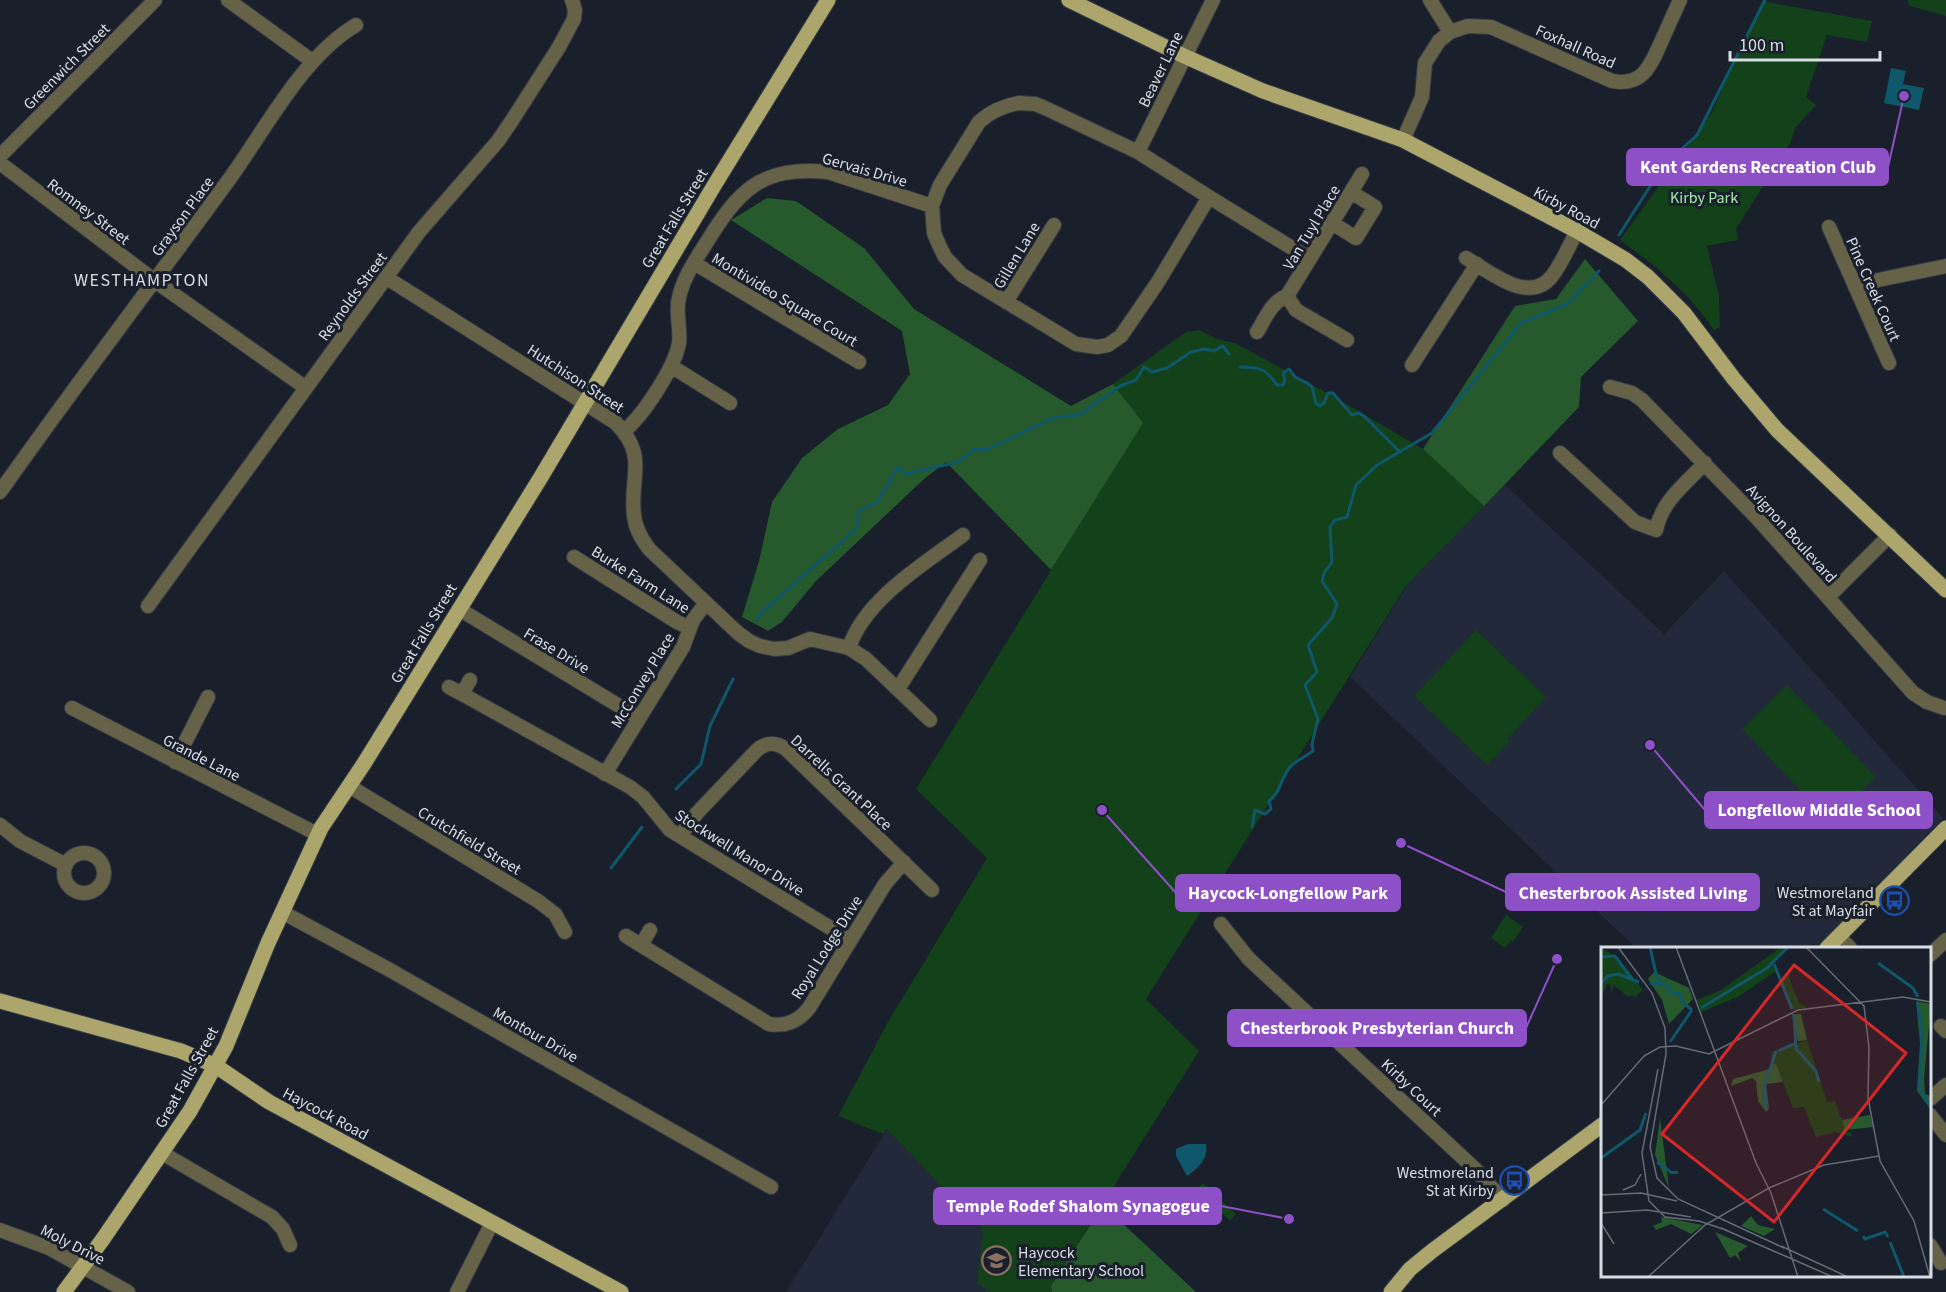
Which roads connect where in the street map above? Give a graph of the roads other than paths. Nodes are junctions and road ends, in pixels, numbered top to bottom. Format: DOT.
graph roads {
  1 [pos="155,0"];
  2 [pos="228,0"];
  3 [pos="828,0"];
  4 [pos="1069,0"];
  5 [pos="1213,0"];
  6 [pos="1430,0"];
  7 [pos="1680,0"];
  8 [pos="573,2"];
  9 [pos="356,25"];
  10 [pos="1450,32"];
  11 [pos="1184,56"];
  12 [pos="312,61"];
  13 [pos="1403,140"];
  14 [pos="1138,153"];
  15 [pos="0,156"];
  16 [pos="0,164"];
  17 [pos="1362,174"];
  18 [pos="1351,192"];
  19 [pos="1209,197"];
  20 [pos="932,206"];
  21 [pos="1332,224"];
  22 [pos="1054,225"];
  23 [pos="1829,227"];
  24 [pos="1577,231"];
  25 [pos="1310,259"];
  26 [pos="694,263"];
  27 [pos="1946,266"];
  28 [pos="387,278"];
  29 [pos="155,281"];
  30 [pos="1856,288"];
  31 [pos="1287,296"];
  32 [pos="1006,302"];
  33 [pos="1257,332"];
  34 [pos="1347,340"];
  35 [pos="859,362"];
  36 [pos="1889,363"];
  37 [pos="1412,365"];
  38 [pos="671,366"];
  39 [pos="1610,387"];
  40 [pos="306,388"];
  41 [pos="585,403"];
  42 [pos="730,403"];
  43 [pos="624,431"];
  44 [pos="1560,453"];
  45 [pos="1705,463"];
  46 [pos="0,492"];
  47 [pos="963,535"];
  48 [pos="1890,535"];
  49 [pos="574,557"];
  50 [pos="980,560"];
  51 [pos="1946,590"];
  52 [pos="1828,597"];
  53 [pos="706,603"];
  54 [pos="148,606"];
  55 [pos="459,609"];
  56 [pos="690,628"];
  57 [pos="849,648"];
  58 [pos="470,680"];
  59 [pos="449,687"];
  60 [pos="898,689"];
  61 [pos="462,694"];
  62 [pos="208,697"];
  63 [pos="72,708"];
  64 [pos="1944,708"];
  65 [pos="639,718"];
  66 [pos="930,720"];
  67 [pos="175,762"];
  68 [pos="605,774"];
  69 [pos="349,786"];
  70 [pos="0,825"];
  71 [pos="1946,828"];
  72 [pos="317,834"];
  73 [pos="680,836"];
  74 [pos="903,862"];
  75 [pos="66,866"];
  76 [pos="932,890"];
  77 [pos="282,912"];
  78 [pos="1221,924"];
  79 [pos="650,930"];
  80 [pos="565,932"];
  81 [pos="626,936"];
  82 [pos="1839,937"];
  83 [pos="850,940"];
  84 [pos="1946,940"];
  85 [pos="641,945"];
  86 [pos="1828,947"];
  87 [pos="1849,947"];
  88 [pos="1931,953"];
  89 [pos="0,1001"];
  90 [pos="216,1066"];
  91 [pos="1946,1085"];
  92 [pos="1931,1098"];
  93 [pos="1931,1117"];
  94 [pos="1601,1126"];
  95 [pos="1946,1136"];
  96 [pos="162,1153"];
  97 [pos="771,1187"];
  98 [pos="1503,1200"];
  99 [pos="492,1223"];
  100 [pos="0,1230"];
  101 [pos="290,1245"];
  102 [pos="1931,1248"];
  103 [pos="1941,1263"];
  104 [pos="84,1266"];
  105 [pos="64,1292"];
  106 [pos="128,1292"];
  107 [pos="458,1292"];
  108 [pos="621,1292"];
  109 [pos="1391,1292"];
  1 -- 15 [label="street, Greenwich Street"];
  2 -- 12 [label="street"];
  3 -- 41 [label="main road, Great Falls Street"];
  4 -- 11 [label="main road, Kirby Road"];
  5 -- 11 [label="street, Beaver Lane"];
  6 -- 10 [label="street"];
  7 -- 10 [label="street, Foxhall Road"];
  8 -- 28 [label="street, Reynolds Street"];
  9 -- 12 [label="street, Grayson Place"];
  10 -- 13 [label="street"];
  11 -- 13 [label="main road, Kirby Road"];
  11 -- 14 [label="street, Beaver Lane"];
  12 -- 29 [label="street, Grayson Place"];
  13 -- 24 [label="main road, Kirby Road"];
  14 -- 19 [label="street"];
  14 -- 20 [label="street"];
  16 -- 29 [label="street, Romney Street"];
  17 -- 18 [label="street, Van Tuyl Place"];
  18 -- 21 [label="street, Van Tuyl Place"];
  18 -- 21 [label="street"];
  19 -- 25 [label="street"];
  19 -- 32 [label="street"];
  20 -- 26 [label="street, Gervais Drive"];
  20 -- 32 [label="street"];
  21 -- 25 [label="street, Van Tuyl Place"];
  22 -- 32 [label="street, Gillen Lane"];
  23 -- 30 [label="street, Pine Creek Court"];
  24 -- 37 [label="street"];
  24 -- 48 [label="main road, Kirby Road"];
  25 -- 31 [label="street, Van Tuyl Place"];
  26 -- 35 [label="street, Montivideo Square Court"];
  26 -- 38 [label="street, Gervais Drive"];
  27 -- 30 [label="street"];
  28 -- 40 [label="street, Reynolds Street"];
  28 -- 41 [label="street, Hutchison Street"];
  29 -- 40 [label="street, Romney Street"];
  29 -- 46 [label="street, Grayson Place"];
  30 -- 36 [label="street, Pine Creek Court"];
  31 -- 33 [label="street, Van Tuyl Place"];
  31 -- 34 [label="street, Van Tuyl Place"];
  38 -- 42 [label="street"];
  38 -- 43 [label="street, Gervais Drive"];
  39 -- 45 [label="street, Avignon Boulevard"];
  40 -- 54 [label="street, Reynolds Street"];
  41 -- 43 [label="street, Hutchison Street"];
  41 -- 55 [label="main road, Great Falls Street"];
  43 -- 53 [label="street, Hutchison Street"];
  44 -- 45 [label="street"];
  45 -- 52 [label="street, Avignon Boulevard"];
  47 -- 57 [label="street"];
  48 -- 51 [label="main road, Kirby Road"];
  48 -- 52 [label="street"];
  49 -- 56 [label="street, Burke Farm Lane"];
  50 -- 60 [label="street"];
  52 -- 64 [label="street, Avignon Boulevard"];
  53 -- 56 [label="street, McConvey Place"];
  53 -- 57 [label="street, Hutchison Street"];
  55 -- 65 [label="street, Frase Drive"];
  55 -- 69 [label="main road, Great Falls Street"];
  56 -- 65 [label="street, McConvey Place"];
  57 -- 60 [label="street"];
  58 -- 61 [label="street"];
  59 -- 61 [label="street, Stockwell Manor Drive"];
  60 -- 66 [label="street"];
  61 -- 68 [label="street, Stockwell Manor Drive"];
  62 -- 67 [label="street"];
  63 -- 67 [label="street, Grande Lane"];
  65 -- 68 [label="street, McConvey Place"];
  67 -- 72 [label="street, Grande Lane"];
  68 -- 73 [label="street, Stockwell Manor Drive"];
  69 -- 72 [label="main road, Great Falls Street"];
  69 -- 80 [label="street, Crutchfield Street"];
  70 -- 75 [label="street"];
  71 -- 82 [label="main road"];
  72 -- 77 [label="main road, Great Falls Street"];
  73 -- 74 [label="street, Darrells Grant Place"];
  73 -- 83 [label="street, Stockwell Manor Drive"];
  74 -- 76 [label="street, Darrells Grant Place"];
  74 -- 83 [label="street, Royal Lodge Drive"];
  77 -- 90 [label="main road, Great Falls Street"];
  77 -- 97 [label="street, Montour Drive"];
  78 -- 98 [label="street, Kirby Court"];
  79 -- 85 [label="street"];
  81 -- 85 [label="street"];
  82 -- 86 [label="main road"];
  82 -- 87 [label="street"];
  83 -- 85 [label="street, Royal Lodge Drive"];
  84 -- 88 [label="street"];
  89 -- 90 [label="main road, Haycock Road"];
  90 -- 96 [label="main road, Great Falls Street"];
  90 -- 99 [label="main road, Haycock Road"];
  91 -- 92 [label="street"];
  93 -- 95 [label="street"];
  94 -- 98 [label="main road"];
  96 -- 101 [label="street"];
  96 -- 104 [label="main road, Great Falls Street"];
  98 -- 109 [label="main road"];
  99 -- 107 [label="street"];
  99 -- 108 [label="main road, Haycock Road"];
  100 -- 104 [label="street, Moly Drive"];
  102 -- 103 [label="street"];
  104 -- 105 [label="main road, Great Falls Street"];
  104 -- 106 [label="street, Moly Drive"];
}
